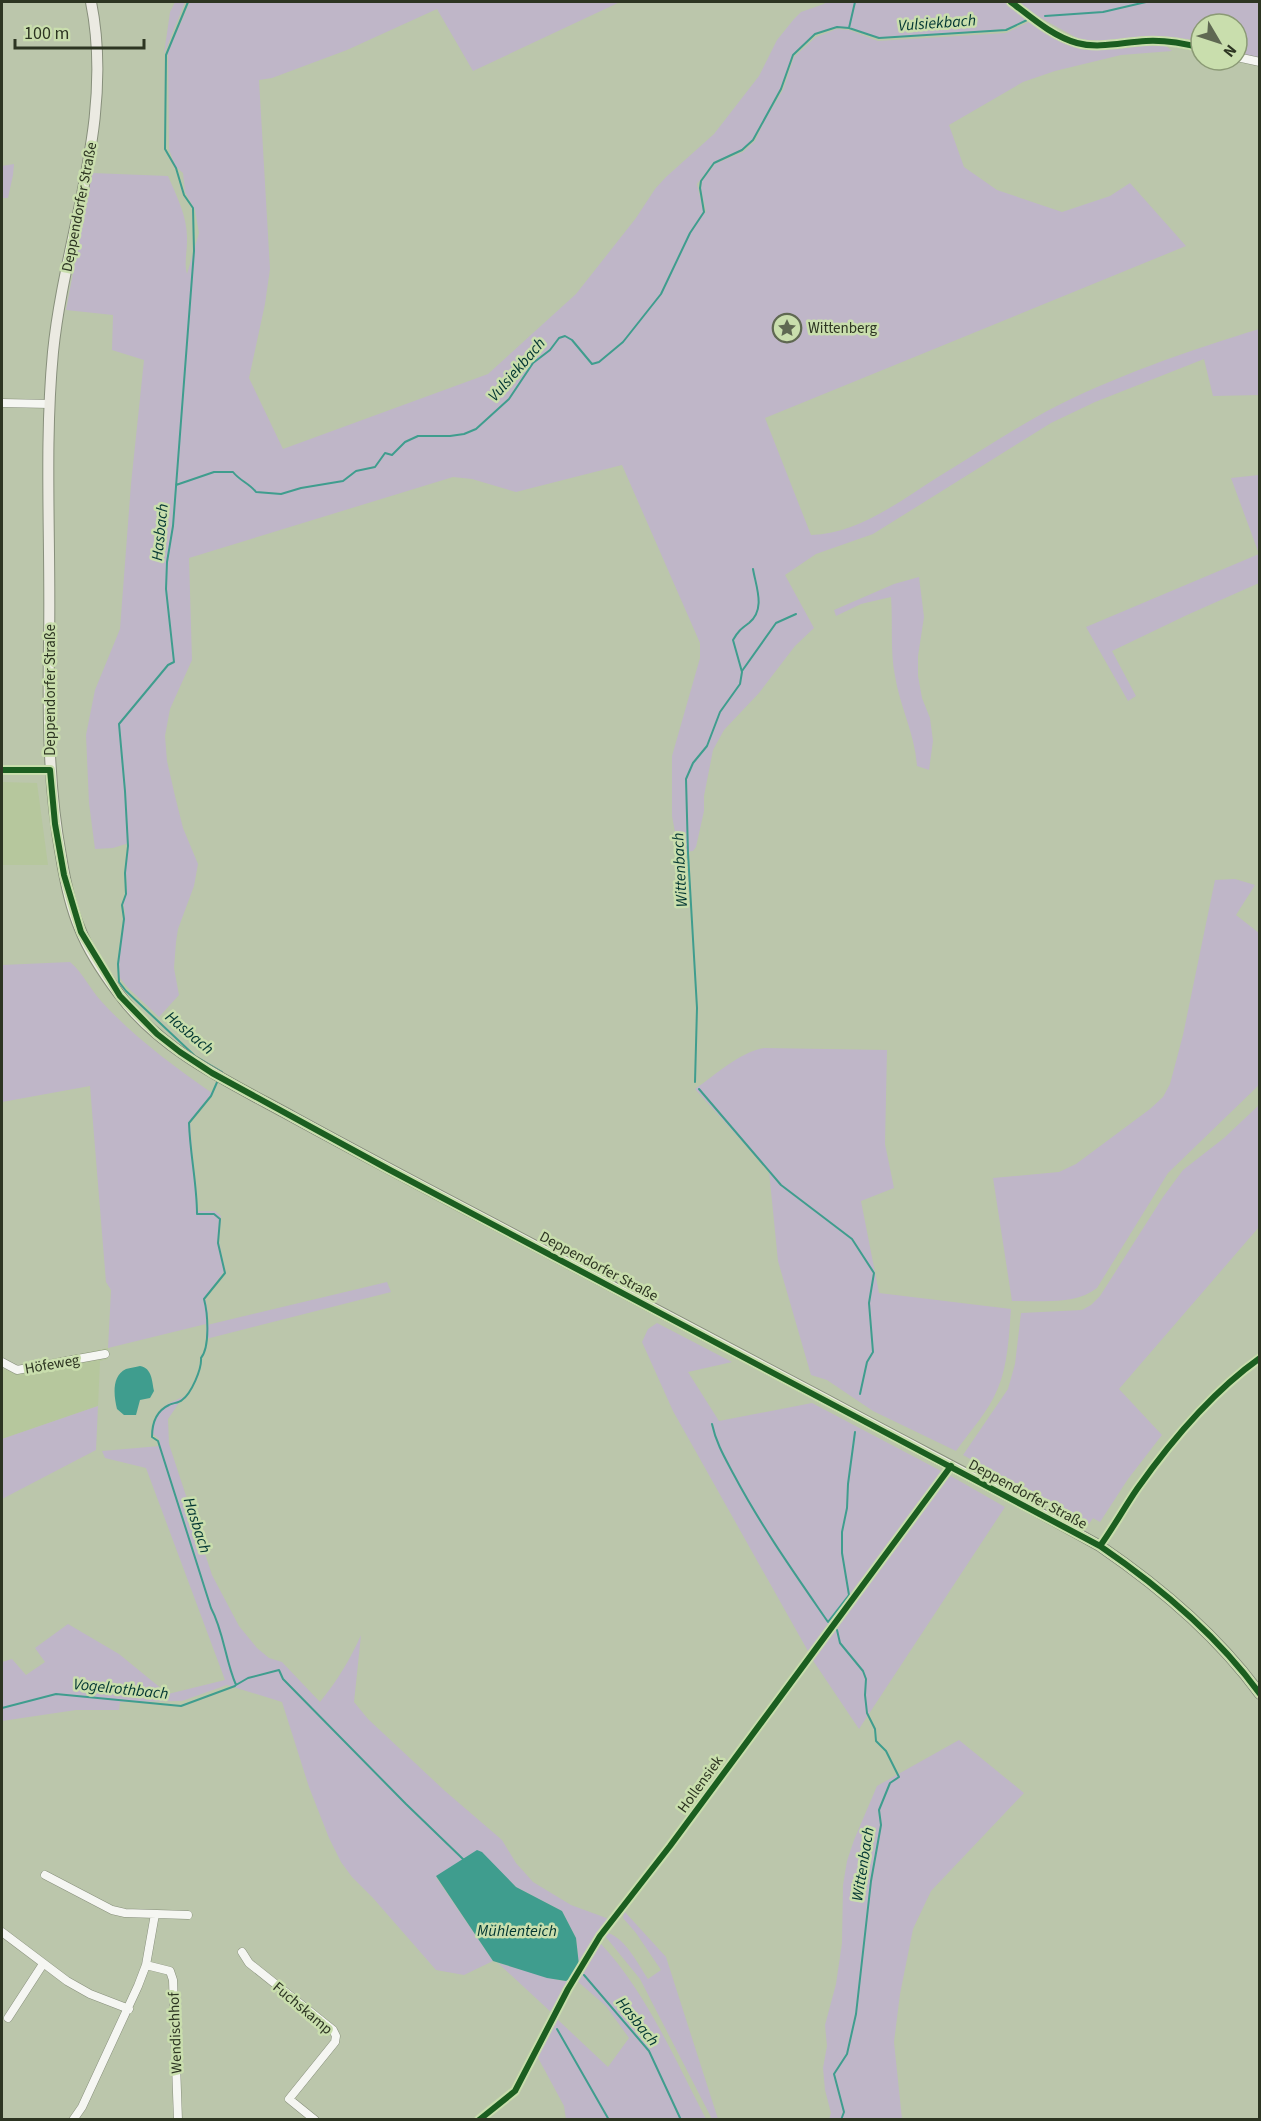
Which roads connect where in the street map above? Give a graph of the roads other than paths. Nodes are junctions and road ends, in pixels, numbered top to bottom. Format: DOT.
graph roads {
  1 [pos="91,2"];
  2 [pos="1011,2"];
  3 [pos="1189,45"];
  4 [pos="2,403"];
  5 [pos="50,404"];
  6 [pos="2,770"];
  7 [pos="50,770"];
  8 [pos="105,1354"];
  9 [pos="1260,1358"];
  10 [pos="2,1362"];
  11 [pos="951,1466"];
  12 [pos="1100,1546"];
  13 [pos="1260,1694"];
  14 [pos="45,1875"];
  15 [pos="155,1914"];
  16 [pos="188,1916"];
  17 [pos="2,1932"];
  18 [pos="242,1952"];
  19 [pos="43,1964"];
  20 [pos="146,1965"];
  21 [pos="129,2009"];
  22 [pos="8,2018"];
  23 [pos="73,2120"];
  24 [pos="178,2120"];
  25 [pos="315,2120"];
  26 [pos="479,2120"];
  1 -- 5 [label="street, Deppendorfer Straße"];
  2 -- 3 [label="street"];
  4 -- 5 [label="street"];
  5 -- 7 [label="street, Deppendorfer Straße"];
  6 -- 7 [label="street"];
  7 -- 11 [label="street, Deppendorfer Straße"];
  8 -- 10 [label="street, Höfeweg"];
  9 -- 12 [label="street"];
  11 -- 12 [label="street, Deppendorfer Straße"];
  11 -- 26 [label="street, Hollensiek"];
  12 -- 13 [label="street, Deppendorfer Straße"];
  14 -- 15 [label="street"];
  15 -- 16 [label="street"];
  15 -- 20 [label="street"];
  17 -- 19 [label="street"];
  18 -- 25 [label="street, Fuchskamp"];
  19 -- 21 [label="street"];
  19 -- 22 [label="street"];
  20 -- 21 [label="street"];
  20 -- 24 [label="street, Wendischhof"];
  21 -- 23 [label="street"];
}
